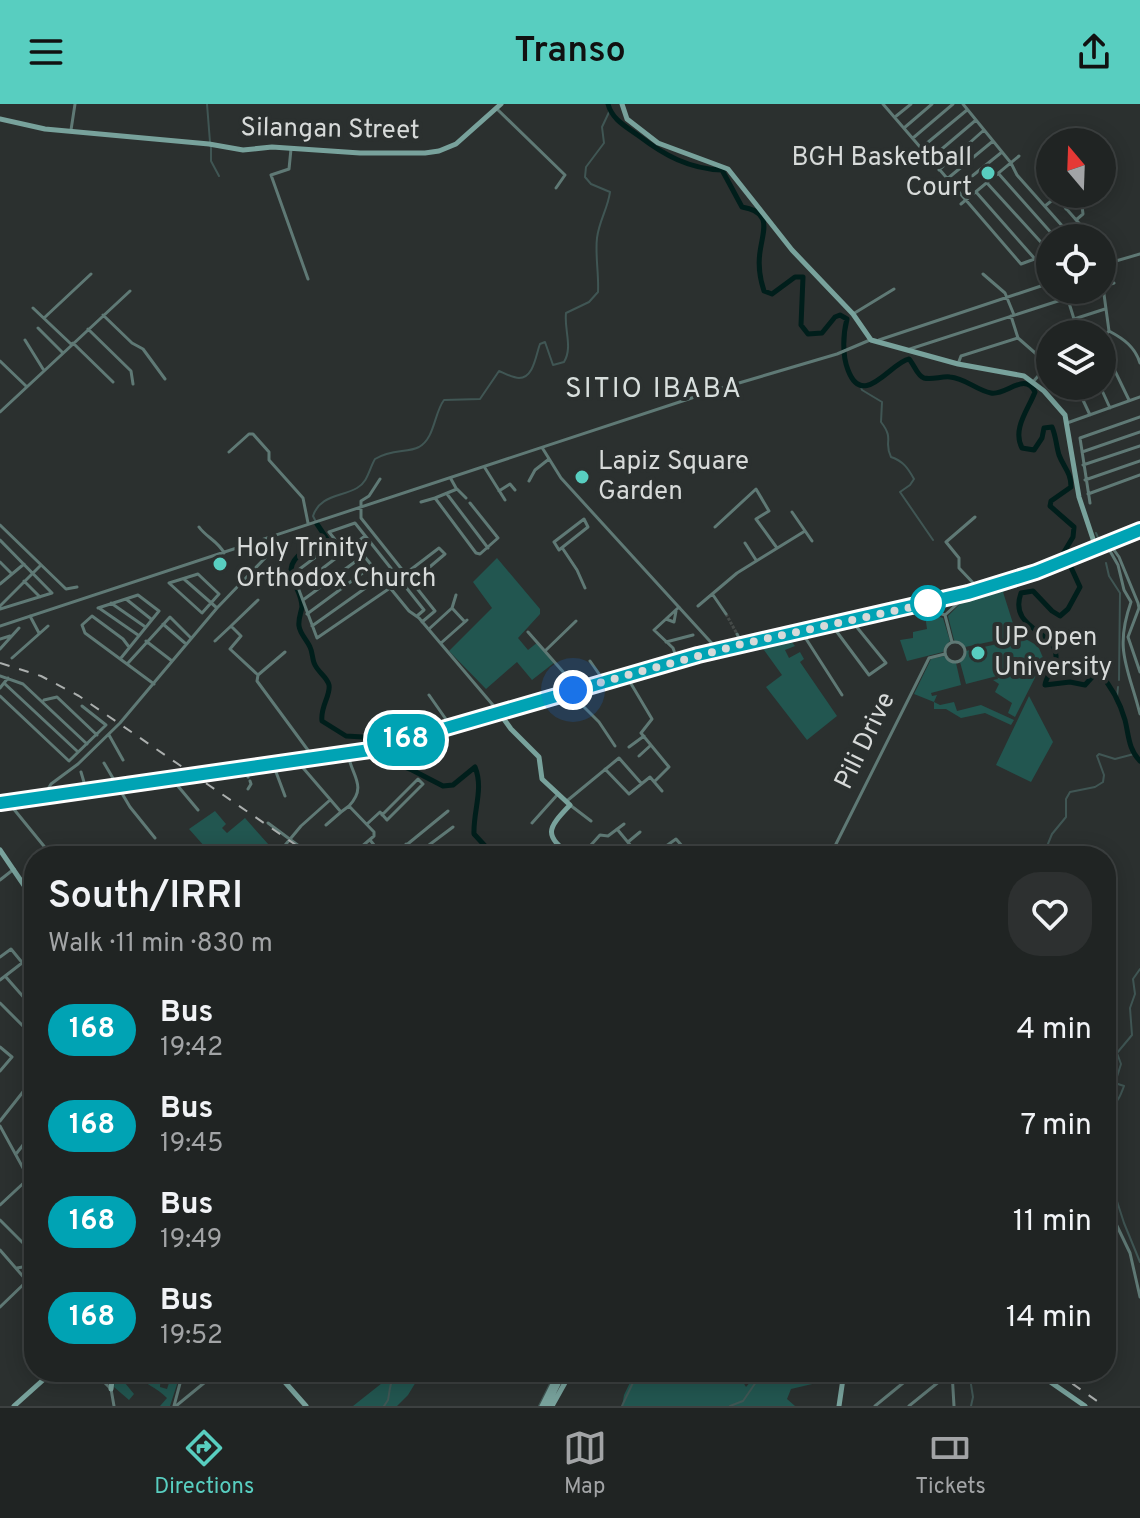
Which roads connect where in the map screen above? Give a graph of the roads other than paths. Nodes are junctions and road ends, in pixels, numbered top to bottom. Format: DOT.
graph roads {
  1 [pos="75,104"];
  2 [pos="622,104"];
  3 [pos="883,104"];
  4 [pos="902,104"];
  5 [pos="911,104"];
  6 [pos="932,104"];
  7 [pos="953,104"];
  8 [pos="963,104"];
  9 [pos="499,106"];
  10 [pos="905,108"];
  11 [pos="967,110"];
  12 [pos="895,117"];
  13 [pos="0,119"];
  14 [pos="976,120"];
  15 [pos="904,128"];
  16 [pos="71,130"];
  17 [pos="984,130"];
  18 [pos="913,138"];
  19 [pos="993,141"];
  20 [pos="921,148"];
  21 [pos="291,149"];
  22 [pos="1002,152"];
  23 [pos="1019,156"];
  24 [pos="930,159"];
  25 [pos="1011,163"];
  26 [pos="939,170"];
  27 [pos="998,173"];
  28 [pos="947,179"];
  29 [pos="987,183"];
  30 [pos="556,188"];
  31 [pos="956,189"];
  32 [pos="976,192"];
  33 [pos="1036,196"];
  34 [pos="966,200"];
  35 [pos="961,204"];
  36 [pos="1047,208"];
  37 [pos="1066,209"];
  38 [pos="1076,220"];
  39 [pos="1043,224"];
  40 [pos="1060,224"];
  41 [pos="1080,224"];
  42 [pos="1036,238"];
  43 [pos="1140,254"];
  44 [pos="1035,259"];
  45 [pos="1116,261"];
  46 [pos="91,274"];
  47 [pos="983,274"];
  48 [pos="308,279"];
  49 [pos="1036,288"];
  50 [pos="894,289"];
  51 [pos="130,291"];
  52 [pos="1007,297"];
  53 [pos="1049,304"];
  54 [pos="1070,304"];
  55 [pos="1105,304"];
  56 [pos="33,308"];
  57 [pos="1106,308"];
  58 [pos="853,314"];
  59 [pos="103,315"];
  60 [pos="1012,316"];
  61 [pos="44,318"];
  62 [pos="1074,319"];
  63 [pos="1108,320"];
  64 [pos="38,328"];
  65 [pos="88,329"];
  66 [pos="1116,336"];
  67 [pos="1018,338"];
  68 [pos="25,340"];
  69 [pos="872,341"];
  70 [pos="72,344"];
  71 [pos="907,350"];
  72 [pos="62,352"];
  73 [pos="1036,353"];
  74 [pos="0,361"];
  75 [pos="1140,363"];
  76 [pos="958,364"];
  77 [pos="43,369"];
  78 [pos="1116,373"];
  79 [pos="165,379"];
  80 [pos="1036,379"];
  81 [pos="113,382"];
  82 [pos="1033,382"];
  83 [pos="133,384"];
  84 [pos="26,386"];
  85 [pos="1140,397"];
  86 [pos="1083,400"];
  87 [pos="1106,400"];
  88 [pos="1129,400"];
  89 [pos="1110,408"];
  90 [pos="0,412"];
  91 [pos="1090,415"];
  92 [pos="1140,417"];
  93 [pos="1067,423"];
  94 [pos="1140,432"];
  95 [pos="1140,446"];
  96 [pos="543,449"];
  97 [pos="229,452"];
  98 [pos="1082,452"];
  99 [pos="549,459"];
  100 [pos="1140,461"];
  101 [pos="1083,465"];
  102 [pos="485,468"];
  103 [pos="1140,475"];
  104 [pos="380,479"];
  105 [pos="451,479"];
  106 [pos="1085,480"];
  107 [pos="529,481"];
  108 [pos="457,489"];
  109 [pos="515,490"];
  110 [pos="499,491"];
  111 [pos="447,494"];
  112 [pos="1088,494"];
  113 [pos="435,498"];
  114 [pos="466,498"];
  115 [pos="505,500"];
  116 [pos="421,502"];
  117 [pos="470,503"];
  118 [pos="1090,503"];
  119 [pos="362,507"];
  120 [pos="792,512"];
  121 [pos="596,514"];
  122 [pos="975,517"];
  123 [pos="586,521"];
  124 [pos="0,525"];
  125 [pos="309,525"];
  126 [pos="199,527"];
  127 [pos="715,527"];
  128 [pos="1140,530"];
  129 [pos="805,531"];
  130 [pos="365,536"];
  131 [pos="0,540"];
  132 [pos="337,541"];
  133 [pos="812,541"];
  134 [pos="745,543"];
  135 [pos="1108,543"];
  136 [pos="355,545"];
  137 [pos="488,548"];
  138 [pos="777,548"];
  139 [pos="1096,548"];
  140 [pos="563,549"];
  141 [pos="345,552"];
  142 [pos="224,553"];
  143 [pos="363,556"];
  144 [pos="266,557"];
  145 [pos="757,561"];
  146 [pos="0,562"];
  147 [pos="24,563"];
  148 [pos="41,565"];
  149 [pos="372,566"];
  150 [pos="33,572"];
  151 [pos="12,574"];
  152 [pos="405,574"];
  153 [pos="381,577"];
  154 [pos="184,579"];
  155 [pos="24,581"];
  156 [pos="412,582"];
  157 [pos="0,584"];
  158 [pos="77,587"];
  159 [pos="298,587"];
  160 [pos="390,588"];
  161 [pos="585,588"];
  162 [pos="979,590"];
  163 [pos="968,593"];
  164 [pos="456,595"];
  165 [pos="713,595"];
  166 [pos="40,597"];
  167 [pos="126,599"];
  168 [pos="258,600"];
  169 [pos="303,600"];
  170 [pos="111,603"];
  171 [pos="211,603"];
  172 [pos="698,606"];
  173 [pos="917,606"];
  174 [pos="0,607"];
  175 [pos="217,608"];
  176 [pos="452,608"];
  177 [pos="677,609"];
  178 [pos="307,614"];
  179 [pos="726,614"];
  180 [pos="945,615"];
  181 [pos="30,616"];
  182 [pos="417,616"];
  183 [pos="666,619"];
  184 [pos="676,619"];
  185 [pos="151,620"];
  186 [pos="682,620"];
  187 [pos="851,620"];
  188 [pos="576,621"];
  189 [pos="422,622"];
  190 [pos="163,624"];
  191 [pos="831,624"];
  192 [pos="0,626"];
  193 [pos="48,626"];
  194 [pos="231,626"];
  195 [pos="145,627"];
  196 [pos="311,627"];
  197 [pos="19,628"];
  198 [pos="429,629"];
  199 [pos="800,630"];
  200 [pos="528,632"];
  201 [pos="39,633"];
  202 [pos="737,634"];
  203 [pos="13,635"];
  204 [pos="138,635"];
  205 [pos="693,635"];
  206 [pos="191,638"];
  207 [pos="0,639"];
  208 [pos="146,641"];
  209 [pos="215,641"];
  210 [pos="666,642"];
  211 [pos="952,642"];
  212 [pos="441,643"];
  213 [pos="186,644"];
  214 [pos="742,644"];
  215 [pos="129,647"];
  216 [pos="0,649"];
  217 [pos="718,650"];
  218 [pos="545,651"];
  219 [pos="285,652"];
  220 [pos="945,654"];
  221 [pos="12,658"];
  222 [pos="121,658"];
  223 [pos="173,661"];
  224 [pos="590,661"];
  225 [pos="677,661"];
  226 [pos="128,663"];
  227 [pos="1140,672"];
  228 [pos="258,675"];
  229 [pos="626,675"];
  230 [pos="0,676"];
  231 [pos="8,678"];
  232 [pos="604,681"];
  233 [pos="4,683"];
  234 [pos="154,684"];
  235 [pos="0,688"];
  236 [pos="573,690"];
  237 [pos="429,695"];
  238 [pos="842,695"];
  239 [pos="0,696"];
  240 [pos="41,700"];
  241 [pos="82,706"];
  242 [pos="498,711"];
  243 [pos="1140,714"];
  244 [pos="41,718"];
  245 [pos="451,725"];
  246 [pos="33,726"];
  247 [pos="97,735"];
  248 [pos="109,735"];
  249 [pos="644,736"];
  250 [pos="414,738"];
  251 [pos="87,744"];
  252 [pos="651,745"];
  253 [pos="615,746"];
  254 [pos="629,747"];
  255 [pos="78,753"];
  256 [pos="348,754"];
  257 [pos="639,756"];
  258 [pos="314,758"];
  259 [pos="440,759"];
  260 [pos="123,760"];
  261 [pos="296,760"];
  262 [pos="104,763"];
  263 [pos="273,764"];
  264 [pos="245,768"];
  265 [pos="605,769"];
  266 [pos="81,772"];
  267 [pos="172,779"];
  268 [pos="655,781"];
  269 [pos="641,783"];
  270 [pos="119,787"];
  271 [pos="248,789"];
  272 [pos="662,791"];
  273 [pos="87,793"];
  274 [pos="558,794"];
  275 [pos="285,796"];
  276 [pos="44,798"];
  277 [pos="330,800"];
  278 [pos="2,802"];
  279 [pos="568,804"];
  280 [pos="349,806"];
  281 [pos="198,810"];
  282 [pos="448,811"];
  283 [pos="341,812"];
  284 [pos="382,815"];
  285 [pos="591,821"];
  286 [pos="268,823"];
  287 [pos="532,823"];
  288 [pos="367,824"];
  289 [pos="624,824"];
  290 [pos="326,825"];
  291 [pos="453,827"];
  292 [pos="617,829"];
  293 [pos="640,832"];
  294 [pos="155,838"];
  295 [pos="290,840"];
  296 [pos="370,840"];
  297 [pos="406,844"];
  298 [pos="43,846"];
  299 [pos="285,846"];
  300 [pos="299,846"];
  301 [pos="363,846"];
  302 [pos="375,846"];
  303 [pos="429,846"];
  304 [pos="558,846"];
  305 [pos="590,846"];
  306 [pos="666,846"];
  307 [pos="682,846"];
  308 [pos="835,846"];
  309 [pos="0,850"];
  310 [pos="14,869"];
  311 [pos="0,880"];
  312 [pos="24,884"];
  313 [pos="0,957"];
  314 [pos="22,963"];
  315 [pos="24,965"];
  316 [pos="5,976"];
  317 [pos="0,980"];
  318 [pos="24,998"];
  319 [pos="0,1003"];
  320 [pos="24,1027"];
  321 [pos="0,1047"];
  322 [pos="0,1071"];
  323 [pos="24,1091"];
  324 [pos="0,1123"];
  325 [pos="24,1144"];
  326 [pos="16,1154"];
  327 [pos="24,1169"];
  328 [pos="24,1183"];
  329 [pos="0,1205"];
  330 [pos="0,1220"];
  331 [pos="1116,1224"];
  332 [pos="24,1244"];
  333 [pos="2,1252"];
  334 [pos="0,1258"];
  335 [pos="24,1267"];
  336 [pos="17,1268"];
  337 [pos="24,1278"];
  338 [pos="24,1286"];
  339 [pos="1140,1297"];
  340 [pos="0,1307"];
  341 [pos="41,1382"];
  342 [pos="104,1382"];
  343 [pos="112,1382"];
  344 [pos="180,1382"];
  345 [pos="205,1382"];
  346 [pos="287,1382"];
  347 [pos="558,1382"];
  348 [pos="564,1382"];
  349 [pos="843,1382"];
  350 [pos="904,1382"];
  351 [pos="939,1382"];
  352 [pos="951,1382"];
  353 [pos="1050,1382"];
  354 [pos="111,1389"];
  355 [pos="952,1405"];
  356 [pos="14,1406"];
  357 [pos="114,1406"];
  358 [pos="174,1406"];
  359 [pos="305,1406"];
  360 [pos="547,1406"];
  361 [pos="839,1406"];
  362 [pos="875,1406"];
  363 [pos="909,1406"];
  364 [pos="1085,1406"];
  1 -- 16 [label="street"];
  2 -- 58 [label="street"];
  3 -- 12 [label="street"];
  4 -- 10 [label="street"];
  5 -- 10 [label="street"];
  6 -- 15 [label="street"];
  7 -- 18 [label="street"];
  8 -- 11 [label="street"];
  9 -- 21 [label="street, Silangan Street"];
  9 -- 30 [label="street"];
  10 -- 12 [label="street"];
  11 -- 14 [label="street"];
  11 -- 20 [label="street"];
  12 -- 15 [label="street"];
  13 -- 16 [label="street, Silangan Street"];
  14 -- 17 [label="street"];
  14 -- 24 [label="street"];
  15 -- 18 [label="street"];
  16 -- 21 [label="street, Silangan Street"];
  17 -- 19 [label="street"];
  17 -- 26 [label="street"];
  18 -- 20 [label="street"];
  19 -- 22 [label="street"];
  19 -- 28 [label="street"];
  20 -- 24 [label="street"];
  21 -- 48 [label="street"];
  22 -- 25 [label="street"];
  22 -- 31 [label="street"];
  23 -- 25 [label="street"];
  24 -- 26 [label="street"];
  25 -- 27 [label="street"];
  25 -- 33 [label="street"];
  26 -- 28 [label="street"];
  27 -- 29 [label="street"];
  27 -- 39 [label="street"];
  28 -- 31 [label="street"];
  29 -- 32 [label="street"];
  29 -- 42 [label="street"];
  31 -- 34 [label="street"];
  32 -- 34 [label="street"];
  32 -- 44 [label="street"];
  34 -- 35 [label="street"];
  34 -- 44 [label="street"];
  36 -- 40 [label="street"];
  37 -- 38 [label="street"];
  37 -- 38 [label="street"];
  38 -- 41 [label="street"];
  43 -- 45 [label="street"];
  46 -- 61 [label="street"];
  47 -- 52 [label="street"];
  49 -- 52 [label="street"];
  50 -- 58 [label="street"];
  51 -- 59 [label="street"];
  52 -- 60 [label="street"];
  52 -- 69 [label="street"];
  53 -- 60 [label="street"];
  54 -- 62 [label="street"];
  55 -- 57 [label="street"];
  56 -- 61 [label="street"];
  57 -- 62 [label="street"];
  57 -- 63 [label="street"];
  58 -- 69 [label="street"];
  59 -- 65 [label="street"];
  59 -- 79 [label="street"];
  60 -- 67 [label="street"];
  60 -- 71 [label="street"];
  61 -- 70 [label="street"];
  64 -- 72 [label="street"];
  65 -- 70 [label="street"];
  65 -- 83 [label="street"];
  66 -- 75 [label="street"];
  67 -- 73 [label="street"];
  67 -- 76 [label="street"];
  68 -- 77 [label="street"];
  69 -- 71 [label="street"];
  69 -- 96 [label="street"];
  70 -- 72 [label="street"];
  70 -- 81 [label="street"];
  71 -- 76 [label="street"];
  72 -- 77 [label="street"];
  74 -- 84 [label="street"];
  76 -- 82 [label="street"];
  77 -- 84 [label="street"];
  78 -- 88 [label="street"];
  80 -- 82 [label="street"];
  82 -- 93 [label="street"];
  84 -- 90 [label="street"];
  85 -- 88 [label="street"];
  86 -- 91 [label="street"];
  87 -- 89 [label="street"];
  88 -- 89 [label="street"];
  89 -- 91 [label="street"];
  91 -- 93 [label="street"];
  92 -- 98 [label="street"];
  93 -- 139 [label="street"];
  94 -- 98 [label="street"];
  95 -- 101 [label="street"];
  96 -- 99 [label="street"];
  96 -- 102 [label="street"];
  97 -- 125 [label="street"];
  98 -- 101 [label="street"];
  99 -- 107 [label="street"];
  99 -- 121 [label="street"];
  100 -- 106 [label="street"];
  101 -- 106 [label="street"];
  102 -- 105 [label="street"];
  102 -- 110 [label="street"];
  103 -- 112 [label="street"];
  104 -- 119 [label="street"];
  105 -- 108 [label="street"];
  105 -- 119 [label="street"];
  106 -- 112 [label="street"];
  108 -- 111 [label="street"];
  108 -- 114 [label="street"];
  109 -- 110 [label="street"];
  110 -- 115 [label="street"];
  111 -- 113 [label="street"];
  111 -- 137 [label="street"];
  112 -- 118 [label="street"];
  113 -- 116 [label="street"];
  113 -- 137 [label="street"];
  117 -- 137 [label="street"];
  119 -- 125 [label="street"];
  119 -- 152 [label="street"];
  120 -- 129 [label="street"];
  121 -- 123 [label="street"];
  121 -- 177 [label="street"];
  122 -- 162 [label="street"];
  123 -- 140 [label="street"];
  123 -- 140 [label="street"];
  124 -- 148 [label="street"];
  125 -- 142 [label="street"];
  126 -- 142 [label="street"];
  127 -- 138 [label="street"];
  128 -- 135 [label="main road"];
  129 -- 133 [label="street"];
  129 -- 138 [label="street"];
  130 -- 132 [label="street"];
  130 -- 136 [label="street"];
  130 -- 182 [label="street"];
  131 -- 147 [label="street"];
  132 -- 141 [label="street"];
  132 -- 159 [label="street"];
  134 -- 145 [label="street"];
  135 -- 139 [label="main road"];
  135 -- 227 [label="street"];
  135 -- 243 [label="street"];
  136 -- 141 [label="street"];
  136 -- 143 [label="street"];
  138 -- 145 [label="street"];
  139 -- 162 [label="main road"];
  140 -- 161 [label="street"];
  141 -- 159 [label="street"];
  142 -- 181 [label="street"];
  143 -- 149 [label="street"];
  143 -- 169 [label="street"];
  144 -- 175 [label="street"];
  145 -- 165 [label="street"];
  146 -- 151 [label="street"];
  147 -- 150 [label="street"];
  147 -- 151 [label="street"];
  148 -- 150 [label="street"];
  148 -- 158 [label="street"];
  149 -- 153 [label="street"];
  149 -- 178 [label="street"];
  150 -- 155 [label="street"];
  150 -- 166 [label="street"];
  151 -- 157 [label="street"];
  152 -- 156 [label="street"];
  152 -- 156 [label="street"];
  153 -- 160 [label="street"];
  153 -- 196 [label="street"];
  154 -- 171 [label="street"];
  154 -- 171 [label="street"];
  154 -- 171 [label="street"];
  155 -- 166 [label="street"];
  155 -- 174 [label="street"];
  156 -- 189 [label="street"];
  159 -- 169 [label="street"];
  160 -- 182 [label="street"];
  160 -- 196 [label="street"];
  162 -- 163 [label="main road"];
  163 -- 173 [label="main road"];
  163 -- 180 [label="street"];
  164 -- 176 [label="street"];
  165 -- 172 [label="street"];
  165 -- 179 [label="street"];
  166 -- 174 [label="street"];
  167 -- 170 [label="street"];
  167 -- 185 [label="street"];
  167 -- 185 [label="street"];
  168 -- 194 [label="street"];
  169 -- 178 [label="street"];
  170 -- 195 [label="street"];
  170 -- 204 [label="street"];
  171 -- 175 [label="street"];
  173 -- 180 [label="street"];
  173 -- 187 [label="main road"];
  175 -- 206 [label="street"];
  176 -- 198 [label="street"];
  176 -- 212 [label="street"];
  177 -- 183 [label="street"];
  177 -- 184 [label="street"];
  177 -- 217 [label="street"];
  178 -- 196 [label="street"];
  180 -- 211 [label="street"];
  181 -- 192 [label="street"];
  181 -- 201 [label="street"];
  182 -- 189 [label="street"];
  183 -- 184 [label="street"];
  183 -- 210 [label="street"];
  184 -- 186 [label="street"];
  185 -- 195 [label="street"];
  187 -- 191 [label="main road"];
  187 -- 191 [label="street"];
  188 -- 218 [label="street"];
  189 -- 198 [label="street"];
  190 -- 206 [label="street"];
  190 -- 208 [label="street"];
  190 -- 213 [label="street"];
  191 -- 199 [label="main road"];
  193 -- 201 [label="street"];
  194 -- 209 [label="street"];
  194 -- 228 [label="street"];
  195 -- 204 [label="street"];
  197 -- 203 [label="street"];
  198 -- 212 [label="street"];
  199 -- 214 [label="main road"];
  199 -- 238 [label="street"];
  200 -- 218 [label="street"];
  201 -- 221 [label="street"];
  202 -- 214 [label="street"];
  203 -- 207 [label="street"];
  203 -- 216 [label="street"];
  204 -- 215 [label="street"];
  205 -- 210 [label="street"];
  206 -- 213 [label="street"];
  208 -- 223 [label="street"];
  208 -- 226 [label="street"];
  210 -- 225 [label="street"];
  211 -- 220 [label="street"];
  211 -- 220 [label="street"];
  212 -- 242 [label="street"];
  213 -- 223 [label="street"];
  214 -- 217 [label="main road"];
  215 -- 222 [label="street"];
  215 -- 222 [label="street"];
  217 -- 225 [label="main road"];
  218 -- 236 [label="street"];
  219 -- 228 [label="street"];
  220 -- 308 [label="street, Pili Drive"];
  222 -- 226 [label="street"];
  223 -- 234 [label="street"];
  224 -- 232 [label="street"];
  225 -- 229 [label="main road"];
  226 -- 234 [label="street"];
  228 -- 258 [label="street"];
  229 -- 232 [label="main road"];
  229 -- 249 [label="street"];
  230 -- 231 [label="street"];
  231 -- 233 [label="street"];
  231 -- 240 [label="street"];
  232 -- 236 [label="main road"];
  233 -- 235 [label="street"];
  233 -- 244 [label="street"];
  234 -- 248 [label="street"];
  236 -- 242 [label="main road"];
  236 -- 253 [label="street"];
  237 -- 245 [label="street"];
  239 -- 246 [label="street"];
  240 -- 247 [label="street"];
  240 -- 251 [label="street"];
  241 -- 247 [label="street"];
  242 -- 245 [label="main road"];
  242 -- 274 [label="street"];
  244 -- 246 [label="street"];
  244 -- 255 [label="street"];
  245 -- 250 [label="main road"];
  246 -- 255 [label="street"];
  247 -- 251 [label="street"];
  248 -- 260 [label="street"];
  248 -- 276 [label="street"];
  249 -- 252 [label="street"];
  249 -- 254 [label="street"];
  250 -- 256 [label="main road"];
  250 -- 259 [label="street"];
  251 -- 255 [label="street"];
  252 -- 257 [label="street"];
  252 -- 268 [label="street"];
  256 -- 258 [label="main road"];
  256 -- 280 [label="street"];
  258 -- 261 [label="main road"];
  261 -- 263 [label="main road"];
  261 -- 277 [label="street"];
  262 -- 270 [label="street"];
  263 -- 264 [label="main road"];
  263 -- 275 [label="street"];
  264 -- 267 [label="main road"];
  264 -- 271 [label="street"];
  265 -- 269 [label="street"];
  265 -- 269 [label="street"];
  265 -- 279 [label="street"];
  266 -- 273 [label="street"];
  267 -- 270 [label="main road"];
  267 -- 281 [label="street"];
  268 -- 269 [label="street"];
  268 -- 272 [label="street"];
  270 -- 273 [label="main road"];
  270 -- 294 [label="street"];
  273 -- 276 [label="main road"];
  274 -- 279 [label="street"];
  274 -- 287 [label="street"];
  276 -- 278 [label="main road"];
  277 -- 283 [label="street"];
  277 -- 295 [label="street"];
  278 -- 298 [label="street"];
  279 -- 285 [label="street"];
  279 -- 304 [label="street"];
  280 -- 283 [label="street"];
  280 -- 288 [label="street"];
  282 -- 297 [label="street"];
  283 -- 290 [label="street"];
  284 -- 284 [label="street"];
  284 -- 288 [label="street"];
  286 -- 295 [label="street"];
  288 -- 296 [label="street"];
  289 -- 292 [label="street"];
  291 -- 303 [label="street"];
  292 -- 293 [label="street"];
  292 -- 305 [label="street"];
  295 -- 299 [label="street"];
  295 -- 300 [label="street"];
  296 -- 301 [label="street"];
  296 -- 302 [label="street"];
  306 -- 307 [label="street"];
  309 -- 310 [label="street"];
  310 -- 311 [label="street"];
  310 -- 312 [label="street"];
  313 -- 314 [label="street"];
  314 -- 315 [label="street"];
  314 -- 316 [label="street"];
  316 -- 317 [label="street"];
  316 -- 318 [label="street"];
  319 -- 320 [label="street"];
  321 -- 322 [label="street"];
  323 -- 324 [label="street"];
  324 -- 326 [label="street"];
  325 -- 326 [label="street"];
  326 -- 327 [label="street"];
  328 -- 329 [label="street"];
  330 -- 332 [label="street"];
  331 -- 339 [label="street"];
  333 -- 334 [label="street"];
  333 -- 336 [label="street"];
  335 -- 336 [label="street"];
  336 -- 337 [label="street"];
  338 -- 340 [label="street"];
  341 -- 356 [label="street"];
  342 -- 354 [label="street"];
  343 -- 354 [label="street"];
  344 -- 358 [label="street"];
  345 -- 358 [label="street"];
  346 -- 359 [label="street"];
  347 -- 360 [label="street"];
  348 -- 360 [label="street"];
  349 -- 361 [label="street"];
  350 -- 362 [label="street"];
  351 -- 363 [label="street"];
  352 -- 355 [label="street"];
  353 -- 364 [label="street"];
  354 -- 357 [label="street"];
}
